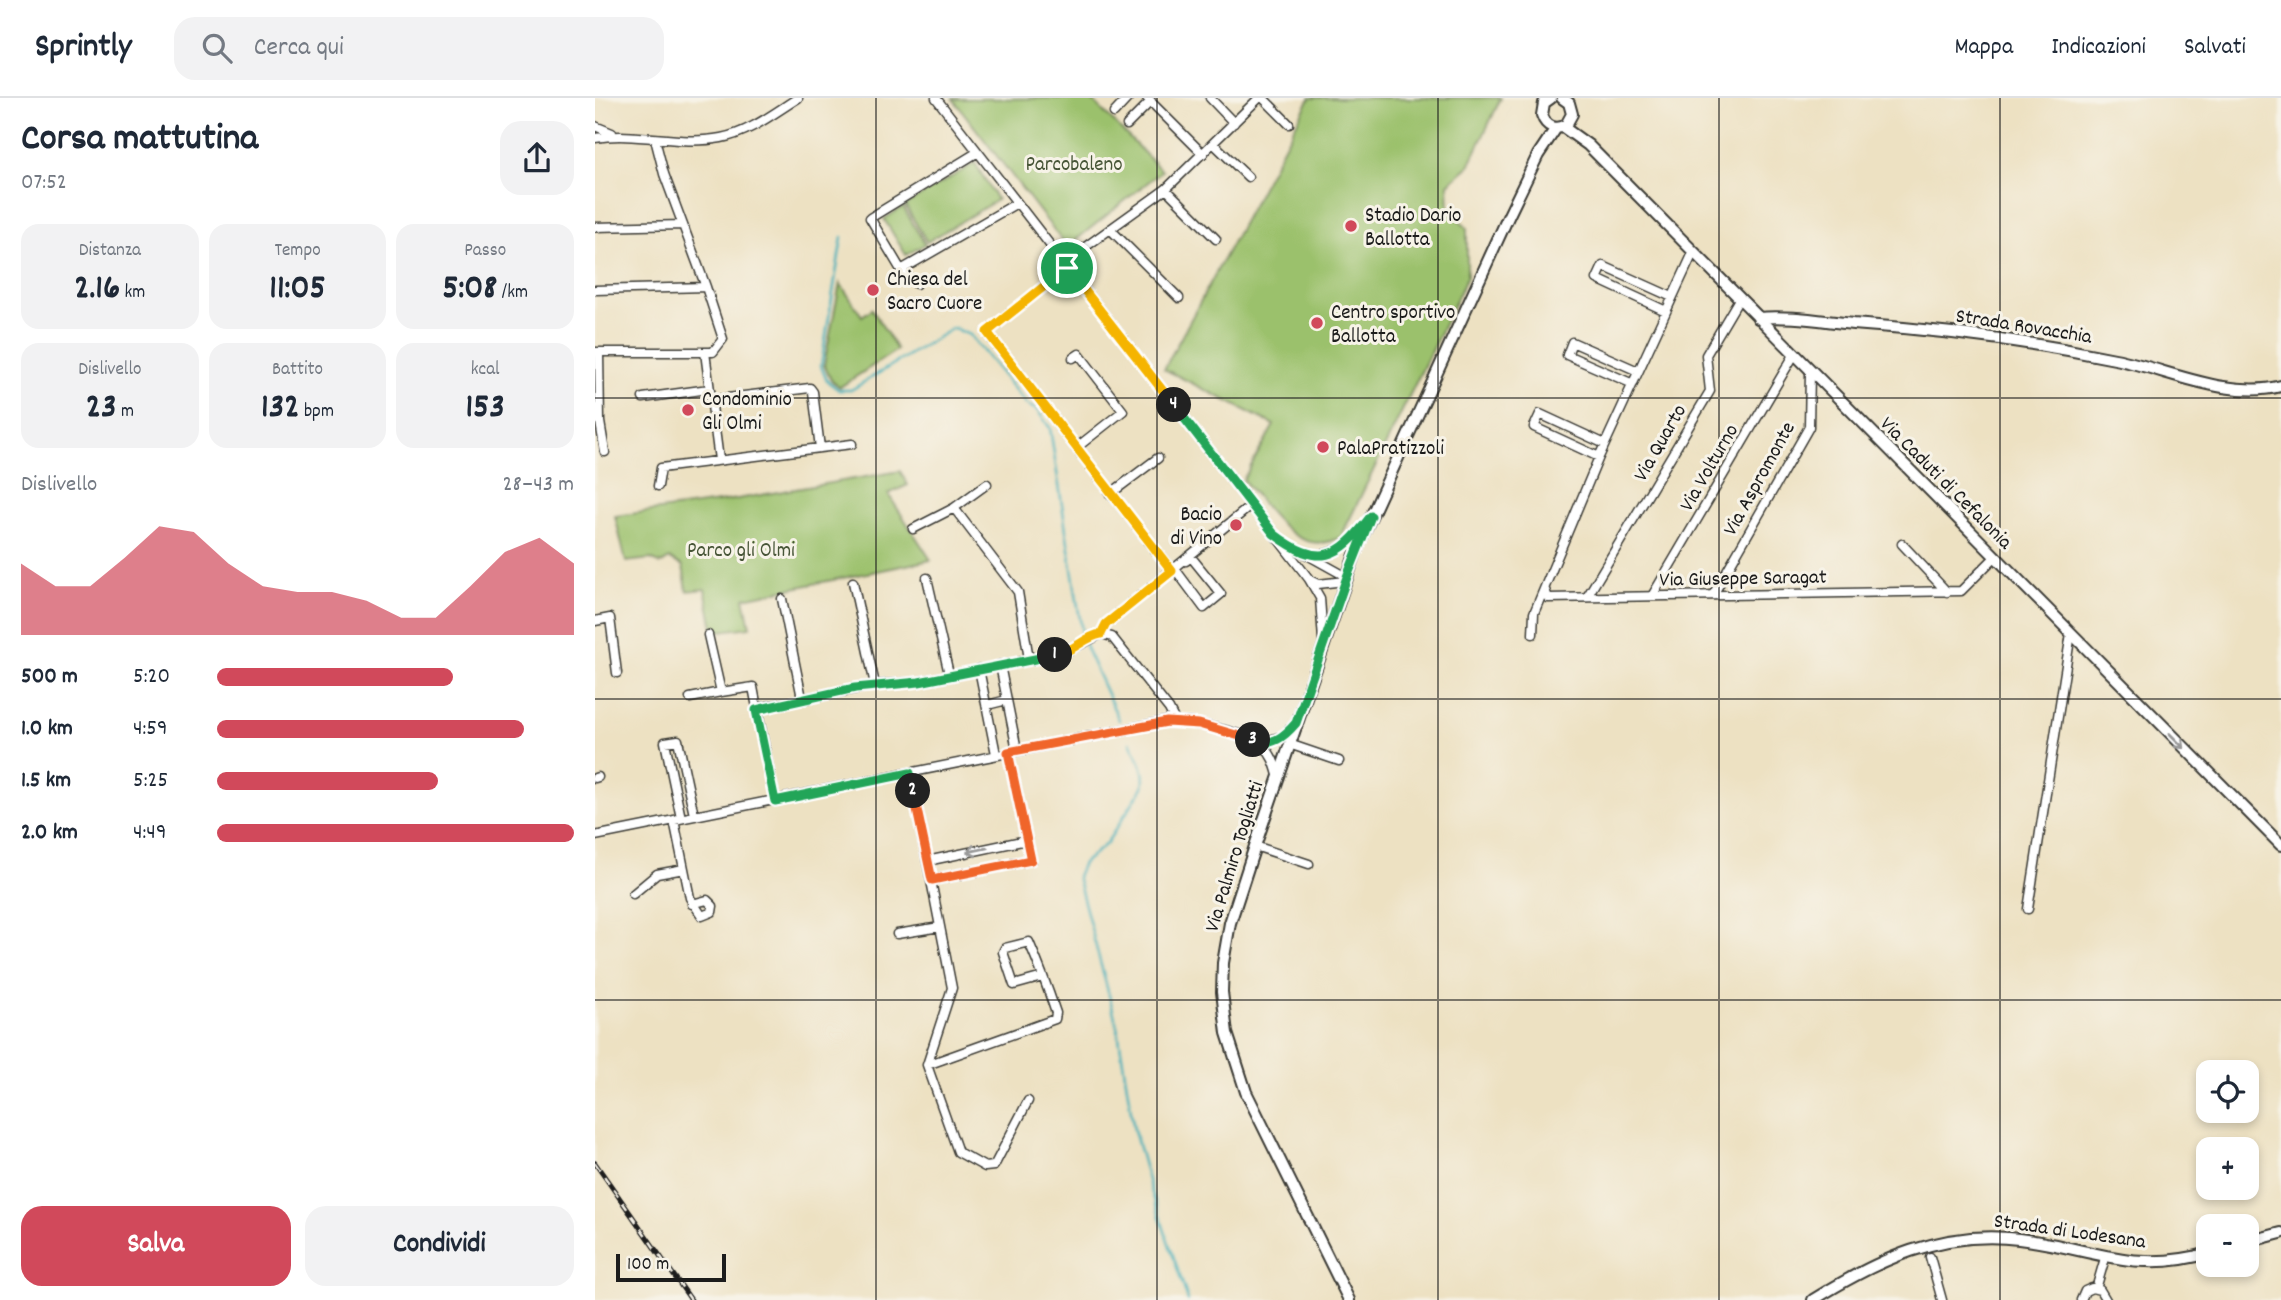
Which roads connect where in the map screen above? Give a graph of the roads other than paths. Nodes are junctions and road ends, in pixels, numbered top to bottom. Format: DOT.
graph roads {
  1 [pos="799,98"];
  2 [pos="936,98"];
  3 [pos="1128,98"];
  4 [pos="1210,98"];
  5 [pos="1261,98"];
  6 [pos="1535,98"];
  7 [pos="1551,98"];
  8 [pos="1562,98"];
  9 [pos="1149,100"];
  10 [pos="1571,108"];
  11 [pos="1114,113"];
  12 [pos="1542,115"];
  13 [pos="1234,123"];
  14 [pos="1290,124"];
  15 [pos="1127,125"];
  16 [pos="595,126"];
  17 [pos="1559,127"];
  18 [pos="615,134"];
  19 [pos="595,138"];
  20 [pos="655,139"];
  21 [pos="1214,144"];
  22 [pos="1588,145"];
  23 [pos="978,152"];
  24 [pos="1203,154"];
  25 [pos="1538,155"];
  26 [pos="1248,177"];
  27 [pos="1166,189"];
  28 [pos="1017,203"];
  29 [pos="683,225"];
  30 [pos="595,227"];
  31 [pos="1110,229"];
  32 [pos="1216,239"];
  33 [pos="1693,253"];
  34 [pos="1065,266"];
  35 [pos="901,270"];
  36 [pos="916,284"];
  37 [pos="706,287"];
  38 [pos="595,290"];
  39 [pos="1672,297"];
  40 [pos="1179,298"];
  41 [pos="1739,299"];
  42 [pos="1666,311"];
  43 [pos="1758,318"];
  44 [pos="597,352"];
  45 [pos="705,352"];
  46 [pos="1794,355"];
  47 [pos="1073,358"];
  48 [pos="1638,371"];
  49 [pos="1810,372"];
  50 [pos="1633,384"];
  51 [pos="2281,387"];
  52 [pos="709,389"];
  53 [pos="643,398"];
  54 [pos="711,400"];
  55 [pos="852,444"];
  56 [pos="1605,444"];
  57 [pos="820,448"];
  58 [pos="1076,448"];
  59 [pos="605,452"];
  60 [pos="1599,457"];
  61 [pos="1158,458"];
  62 [pos="719,460"];
  63 [pos="987,484"];
  64 [pos="658,486"];
  65 [pos="1110,494"];
  66 [pos="954,508"];
  67 [pos="1248,508"];
  68 [pos="1371,516"];
  69 [pos="913,529"];
  70 [pos="1274,534"];
  71 [pos="1902,544"];
  72 [pos="1309,556"];
  73 [pos="1995,557"];
  74 [pos="1172,570"];
  75 [pos="927,578"];
  76 [pos="1309,579"];
  77 [pos="1346,579"];
  78 [pos="853,582"];
  79 [pos="1545,590"];
  80 [pos="1947,592"];
  81 [pos="1713,595"];
  82 [pos="1652,596"];
  83 [pos="1587,597"];
  84 [pos="782,599"];
  85 [pos="595,621"];
  86 [pos="2070,633"];
  87 [pos="1101,634"];
  88 [pos="1533,634"];
  89 [pos="708,635"];
  90 [pos="1323,650"];
  91 [pos="1029,659"];
  92 [pos="1000,665"];
  93 [pos="979,669"];
  94 [pos="617,673"];
  95 [pos="949,674"];
  96 [pos="875,685"];
  97 [pos="721,692"];
  98 [pos="691,698"];
  99 [pos="802,698"];
  100 [pos="1007,700"];
  101 [pos="986,705"];
  102 [pos="758,708"];
  103 [pos="1175,721"];
  104 [pos="1296,723"];
  105 [pos="1270,741"];
  106 [pos="1260,743"];
  107 [pos="1288,748"];
  108 [pos="1012,751"];
  109 [pos="1269,752"];
  110 [pos="996,754"];
  111 [pos="1339,761"];
  112 [pos="910,773"];
  113 [pos="1278,775"];
  114 [pos="775,801"];
  115 [pos="694,815"];
  116 [pos="678,819"];
  117 [pos="595,836"];
  118 [pos="1027,840"];
  119 [pos="2281,845"];
  120 [pos="1255,846"];
  121 [pos="927,861"];
  122 [pos="1309,864"];
  123 [pos="684,869"];
  124 [pos="932,880"];
  125 [pos="633,894"];
  126 [pos="692,904"];
  127 [pos="2028,909"];
  128 [pos="940,927"];
  129 [pos="897,934"];
  130 [pos="1043,977"];
  131 [pos="927,1065"];
  132 [pos="1028,1101"];
  133 [pos="2281,1233"];
  134 [pos="2259,1239"];
  135 [pos="2196,1256"];
  136 [pos="1930,1257"];
  137 [pos="2105,1258"];
  138 [pos="2097,1289"];
  139 [pos="1349,1300"];
  140 [pos="1813,1300"];
  141 [pos="1942,1300"];
  142 [pos="2081,1300"];
  143 [pos="2106,1300"];
  1 -- 20 [label="street"];
  2 -- 23 [label="street"];
  3 -- 11 [label="street"];
  4 -- 13 [label="street"];
  5 -- 13 [label="street"];
  5 -- 14 [label="street"];
  6 -- 12 [label="street"];
  7 -- 12 [label="street, Via Palmiro Togliatti"];
  8 -- 10 [label="street"];
  9 -- 15 [label="street"];
  9 -- 24 [label="street"];
  10 -- 17 [label="street, Via Palmiro Togliatti"];
  10 -- 22 [label="street, Via Caduti di Cefalonia"];
  12 -- 17 [label="street"];
  12 -- 25 [label="street, Via Palmiro Togliatti"];
  13 -- 21 [label="street"];
  16 -- 18 [label="street"];
  17 -- 22 [label="street, Via Caduti di Cefalonia"];
  17 -- 25 [label="street, Via Palmiro Togliatti"];
  18 -- 19 [label="street"];
  18 -- 20 [label="street"];
  20 -- 29 [label="street"];
  21 -- 24 [label="street"];
  21 -- 26 [label="street"];
  22 -- 33 [label="street, Via Caduti di Cefalonia"];
  23 -- 28 [label="street"];
  23 -- 35 [label="street"];
  24 -- 27 [label="street"];
  25 -- 68 [label="street, Via Palmiro Togliatti"];
  27 -- 31 [label="street"];
  27 -- 32 [label="street"];
  28 -- 34 [label="street"];
  28 -- 35 [label="street"];
  29 -- 30 [label="street"];
  29 -- 37 [label="street"];
  31 -- 34 [label="street"];
  31 -- 40 [label="street"];
  33 -- 39 [label="street"];
  33 -- 41 [label="street, Via Caduti di Cefalonia"];
  34 -- 58 [label="street"];
  34 -- 70 [label="street"];
  35 -- 36 [label="street"];
  37 -- 38 [label="street"];
  37 -- 45 [label="street"];
  39 -- 42 [label="street"];
  39 -- 42 [label="street"];
  41 -- 43 [label="street, Via Caduti di Cefalonia"];
  41 -- 83 [label="street, Via Quarto"];
  42 -- 48 [label="street"];
  43 -- 46 [label="street, Via Caduti di Cefalonia"];
  43 -- 51 [label="street, Strada Rovacchia"];
  44 -- 45 [label="street"];
  44 -- 59 [label="street"];
  45 -- 52 [label="street"];
  46 -- 49 [label="street, Via Caduti di Cefalonia"];
  46 -- 82 [label="street, Via Volturno"];
  47 -- 58 [label="street"];
  48 -- 50 [label="street"];
  48 -- 50 [label="street"];
  49 -- 73 [label="street, Via Caduti di Cefalonia"];
  49 -- 81 [label="street, Via Aspromonte"];
  50 -- 56 [label="street"];
  52 -- 53 [label="street"];
  52 -- 54 [label="street"];
  54 -- 57 [label="street"];
  54 -- 62 [label="street"];
  55 -- 57 [label="street"];
  56 -- 60 [label="street"];
  56 -- 60 [label="street"];
  57 -- 62 [label="street"];
  58 -- 65 [label="street"];
  60 -- 79 [label="street"];
  61 -- 65 [label="street"];
  62 -- 64 [label="street"];
  63 -- 66 [label="street"];
  65 -- 74 [label="street"];
  66 -- 69 [label="street"];
  66 -- 91 [label="street"];
  67 -- 74 [label="street"];
  68 -- 72 [label="street"];
  68 -- 77 [label="street, Via Palmiro Togliatti"];
  70 -- 72 [label="street"];
  70 -- 76 [label="street"];
  71 -- 80 [label="street"];
  72 -- 77 [label="street"];
  73 -- 80 [label="street, Via Giuseppe Saragat"];
  73 -- 86 [label="street, Via Caduti di Cefalonia"];
  74 -- 74 [label="street"];
  74 -- 87 [label="street"];
  75 -- 95 [label="street"];
  76 -- 77 [label="street"];
  76 -- 90 [label="street"];
  77 -- 90 [label="street, Via Palmiro Togliatti"];
  78 -- 96 [label="street"];
  79 -- 83 [label="street, Via Giuseppe Saragat"];
  79 -- 88 [label="street"];
  80 -- 81 [label="street, Via Giuseppe Saragat"];
  81 -- 82 [label="street, Via Giuseppe Saragat"];
  82 -- 83 [label="street, Via Giuseppe Saragat"];
  84 -- 99 [label="street"];
  85 -- 94 [label="street"];
  86 -- 119 [label="street, Via Caduti di Cefalonia, one-way"];
  86 -- 127 [label="street"];
  87 -- 91 [label="street"];
  87 -- 103 [label="street"];
  89 -- 97 [label="street"];
  90 -- 104 [label="street, Via Palmiro Togliatti"];
  91 -- 92 [label="street"];
  92 -- 93 [label="street"];
  92 -- 100 [label="street"];
  93 -- 95 [label="street"];
  93 -- 101 [label="street"];
  95 -- 96 [label="street"];
  96 -- 99 [label="street"];
  97 -- 98 [label="street"];
  97 -- 102 [label="street"];
  99 -- 102 [label="street"];
  100 -- 101 [label="street"];
  100 -- 108 [label="street"];
  101 -- 110 [label="street"];
  102 -- 114 [label="street"];
  103 -- 106 [label="street"];
  103 -- 108 [label="street"];
  104 -- 105 [label="street"];
  104 -- 107 [label="street, Via Palmiro Togliatti"];
  105 -- 106 [label="street"];
  105 -- 107 [label="street"];
  106 -- 109 [label="street"];
  107 -- 109 [label="street"];
  107 -- 111 [label="street"];
  107 -- 113 [label="street, Via Palmiro Togliatti"];
  108 -- 110 [label="street"];
  108 -- 118 [label="street"];
  109 -- 113 [label="street"];
  110 -- 112 [label="street"];
  112 -- 114 [label="street"];
  112 -- 121 [label="street"];
  113 -- 120 [label="street, Via Palmiro Togliatti"];
  114 -- 115 [label="street"];
  115 -- 116 [label="street"];
  115 -- 116 [label="street"];
  116 -- 117 [label="street"];
  116 -- 123 [label="street"];
  118 -- 121 [label="street, one-way"];
  118 -- 124 [label="street"];
  120 -- 122 [label="street"];
  120 -- 139 [label="street, Via Palmiro Togliatti"];
  121 -- 124 [label="street"];
  123 -- 125 [label="street"];
  123 -- 126 [label="street"];
  124 -- 128 [label="street"];
  128 -- 129 [label="street"];
  128 -- 131 [label="street"];
  130 -- 130 [label="street"];
  130 -- 131 [label="street"];
  131 -- 132 [label="street"];
  133 -- 134 [label="street"];
  135 -- 137 [label="street, Strada di Lodesana"];
  136 -- 141 [label="street"];
  137 -- 138 [label="street"];
  137 -- 140 [label="street, Strada di Lodesana"];
  138 -- 142 [label="street"];
  138 -- 143 [label="street"];
}
